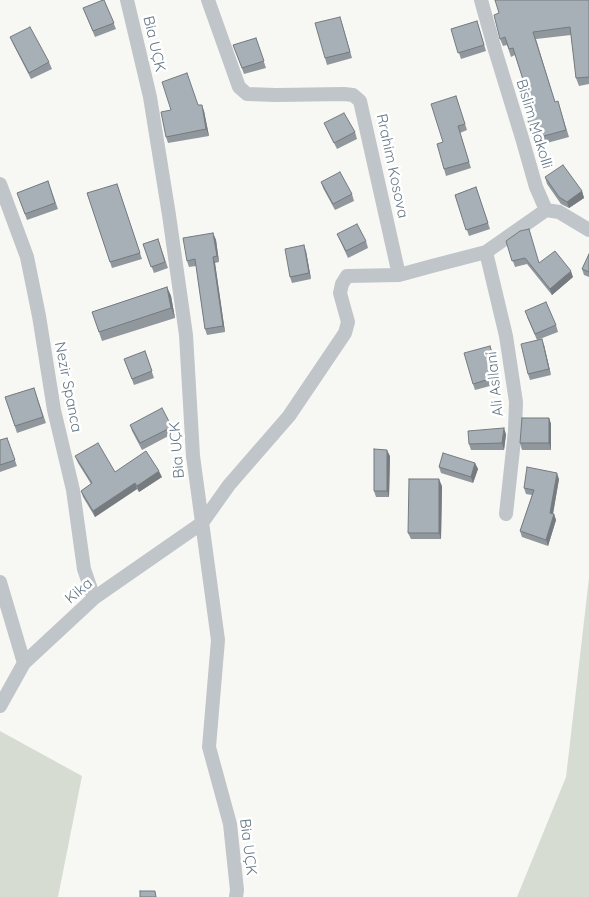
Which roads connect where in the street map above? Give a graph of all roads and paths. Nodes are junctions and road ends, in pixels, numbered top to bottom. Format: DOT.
graph roads {
  1 [pos="127,0"];
  2 [pos="208,0"];
  3 [pos="481,0"];
  4 [pos="0,184"];
  5 [pos="546,210"];
  6 [pos="589,230"];
  7 [pos="486,252"];
  8 [pos="399,276"];
  9 [pos="506,514"];
  10 [pos="202,523"];
  11 [pos="0,582"];
  12 [pos="94,598"];
  13 [pos="24,663"];
  14 [pos="0,706"];
  15 [pos="236,897"];
  1 -- 10 [label="street, Bia UÇK"];
  2 -- 8 [label="street, Rrahim Kosova"];
  3 -- 5 [label="street, Bislim Makolli"];
  4 -- 12 [label="street, Nezir Spanca"];
  5 -- 6 [label="street"];
  5 -- 7 [label="street"];
  7 -- 8 [label="street"];
  7 -- 9 [label="street, Ali Asllani"];
  8 -- 10 [label="street"];
  10 -- 12 [label="street, Kika"];
  10 -- 15 [label="street, Bia UÇK"];
  11 -- 13 [label="street"];
  12 -- 13 [label="street, Kika"];
  13 -- 14 [label="street, Kika"];
}
